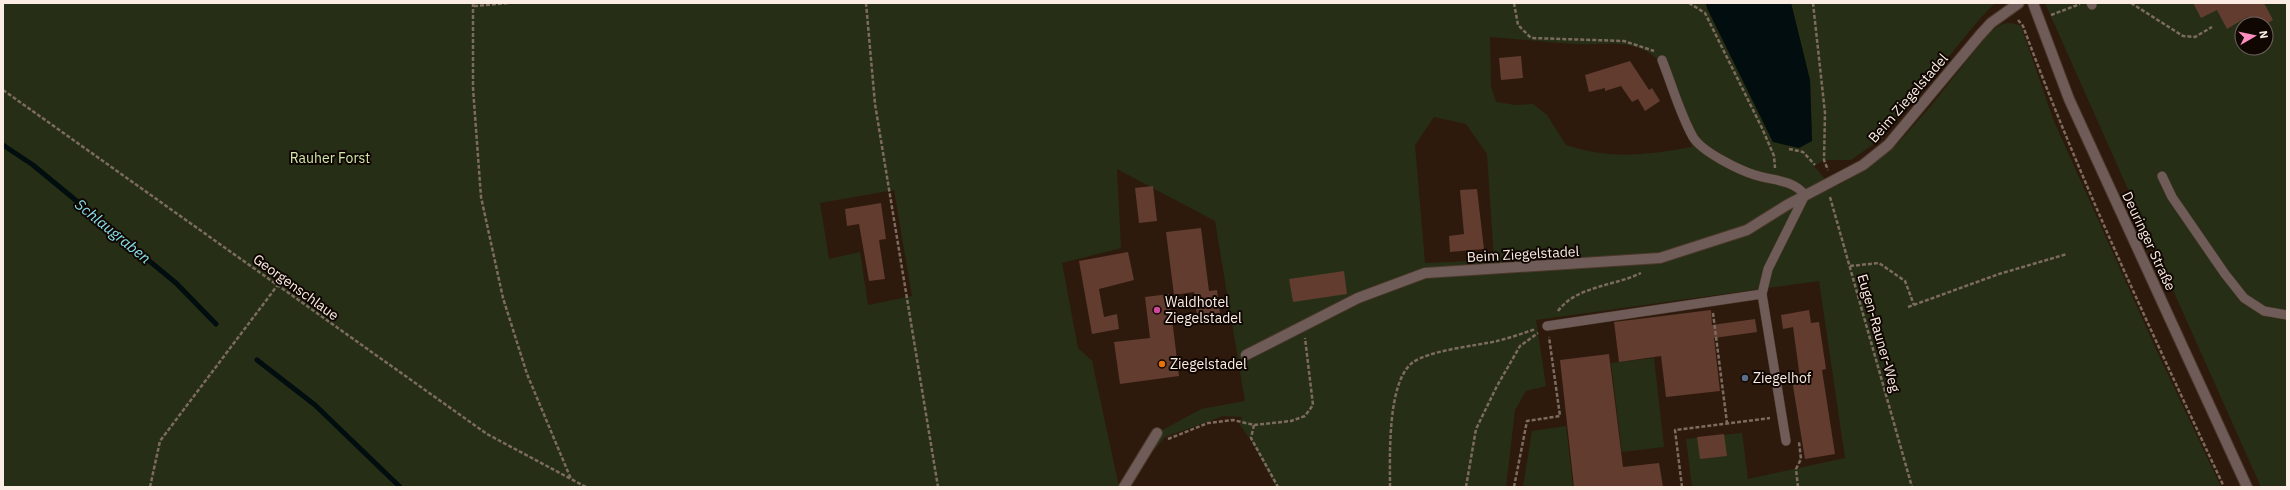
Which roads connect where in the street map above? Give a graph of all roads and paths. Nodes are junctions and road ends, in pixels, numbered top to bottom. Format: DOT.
graph roads {
  1 [pos="509,3"];
  2 [pos="866,3"];
  3 [pos="1514,3"];
  4 [pos="1689,3"];
  5 [pos="1812,3"];
  6 [pos="2019,3"];
  7 [pos="2033,3"];
  8 [pos="2082,3"];
  9 [pos="2131,3"];
  10 [pos="474,5"];
  11 [pos="2010,9"];
  12 [pos="2039,20"];
  13 [pos="2212,27"];
  14 [pos="1662,60"];
  15 [pos="3,90"];
  16 [pos="1789,149"];
  17 [pos="1815,165"];
  18 [pos="2162,176"];
  19 [pos="1777,180"];
  20 [pos="1830,183"];
  21 [pos="1805,195"];
  22 [pos="2067,254"];
  23 [pos="1660,258"];
  24 [pos="1850,266"];
  25 [pos="277,286"];
  26 [pos="1762,294"];
  27 [pos="1711,302"];
  28 [pos="1914,305"];
  29 [pos="1908,308"];
  30 [pos="2287,315"];
  31 [pos="1304,325"];
  32 [pos="1547,326"];
  33 [pos="1246,355"];
  34 [pos="1782,416"];
  35 [pos="1727,423"];
  36 [pos="1254,425"];
  37 [pos="1156,433"];
  38 [pos="1786,441"];
  39 [pos="1147,448"];
  40 [pos="570,479"];
  41 [pos="150,487"];
  42 [pos="586,487"];
  43 [pos="938,487"];
  44 [pos="1124,487"];
  45 [pos="1278,487"];
  46 [pos="1390,487"];
  47 [pos="1466,487"];
  48 [pos="1514,487"];
  49 [pos="1682,487"];
  50 [pos="1912,487"];
  51 [pos="2224,487"];
  52 [pos="2247,487"];
  1 -- 10 [label="path"];
  2 -- 43 [label="path"];
  3 -- 14 [label="path"];
  4 -- 19 [label="path"];
  5 -- 20 [label="path, Eugen-Rauner-Weg"];
  6 -- 11 [label="street, Beim Ziegelstadel"];
  7 -- 12 [label="street, Deuringer Straße"];
  8 -- 12 [label="path"];
  9 -- 13 [label="path"];
  10 -- 40 [label="path"];
  11 -- 20 [label="street, Beim Ziegelstadel"];
  11 -- 51 [label="path"];
  12 -- 52 [label="street, Deuringer Straße"];
  14 -- 19 [label="lane"];
  15 -- 25 [label="path, Georgenschlaue"];
  16 -- 17 [label="path"];
  18 -- 30 [label="lane"];
  19 -- 21 [label="lane"];
  20 -- 21 [label="street, Beim Ziegelstadel"];
  20 -- 24 [label="path, Eugen-Rauner-Weg"];
  21 -- 23 [label="street, Beim Ziegelstadel"];
  21 -- 26 [label="lane"];
  22 -- 28 [label="path"];
  23 -- 31 [label="street, Beim Ziegelstadel"];
  23 -- 32 [label="path"];
  24 -- 28 [label="path"];
  24 -- 50 [label="path, Eugen-Rauner-Weg"];
  25 -- 40 [label="path, Georgenschlaue"];
  25 -- 41 [label="path"];
  26 -- 27 [label="lane"];
  26 -- 34 [label="lane"];
  27 -- 32 [label="lane"];
  27 -- 35 [label="path"];
  28 -- 29 [label="path"];
  31 -- 33 [label="street, Beim Ziegelstadel"];
  31 -- 36 [label="path"];
  32 -- 46 [label="path"];
  32 -- 47 [label="path"];
  32 -- 48 [label="path"];
  34 -- 35 [label="path"];
  34 -- 38 [label="lane"];
  35 -- 49 [label="path"];
  36 -- 39 [label="path"];
  36 -- 45 [label="path"];
  37 -- 39 [label="street"];
  39 -- 44 [label="street"];
  40 -- 42 [label="path, Georgenschlaue"];
}
